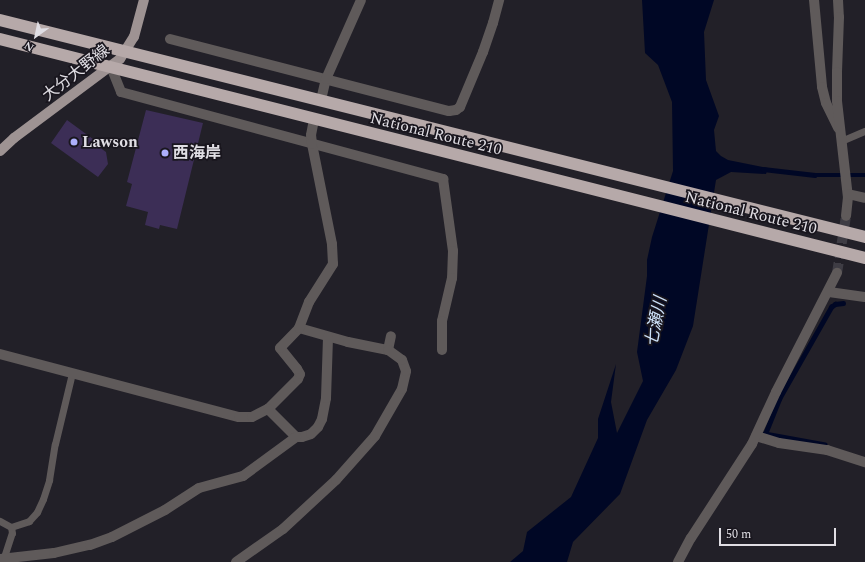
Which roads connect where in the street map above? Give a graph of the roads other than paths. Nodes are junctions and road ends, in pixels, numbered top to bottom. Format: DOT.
graph roads {
  1 [pos="144,0"];
  2 [pos="361,0"];
  3 [pos="500,0"];
  4 [pos="814,0"];
  5 [pos="838,0"];
  6 [pos="0,20"];
  7 [pos="0,39"];
  8 [pos="170,39"];
  9 [pos="126,52"];
  10 [pos="111,67"];
  11 [pos="326,79"];
  12 [pos="321,100"];
  13 [pos="314,119"];
  14 [pos="865,131"];
  15 [pos="840,136"];
  16 [pos="312,144"];
  17 [pos="2,146"];
  18 [pos="848,194"];
  19 [pos="865,198"];
  20 [pos="846,216"];
  21 [pos="865,237"];
  22 [pos="865,258"];
  23 [pos="837,273"];
  24 [pos="828,292"];
  25 [pos="865,297"];
  26 [pos="299,328"];
  27 [pos="391,336"];
  28 [pos="328,337"];
  29 [pos="388,350"];
  30 [pos="442,350"];
  31 [pos="0,354"];
  32 [pos="72,373"];
  33 [pos="268,409"];
  34 [pos="756,436"];
  35 [pos="296,437"];
  36 [pos="865,462"];
  37 [pos="0,521"];
  38 [pos="12,527"];
  39 [pos="2,560"];
  40 [pos="236,562"];
  41 [pos="678,562"];
  1 -- 9 [label="main road, 大分大野線"];
  2 -- 11 [label="street"];
  3 -- 11 [label="street"];
  4 -- 15 [label="street"];
  5 -- 15 [label="street"];
  6 -- 9 [label="highway, National Route 210"];
  7 -- 10 [label="highway, National Route 210"];
  8 -- 11 [label="street"];
  9 -- 10 [label="main road, 大分大野線"];
  9 -- 12 [label="highway, National Route 210"];
  10 -- 13 [label="highway, National Route 210"];
  10 -- 16 [label="street"];
  10 -- 17 [label="main road, 大分大野線"];
  11 -- 12 [label="street"];
  12 -- 21 [label="highway, National Route 210"];
  13 -- 16 [label="street"];
  13 -- 22 [label="highway, National Route 210"];
  14 -- 15 [label="lane"];
  15 -- 18 [label="street"];
  16 -- 26 [label="street"];
  16 -- 30 [label="street"];
  18 -- 19 [label="street"];
  18 -- 20 [label="street"];
  23 -- 24 [label="street"];
  24 -- 25 [label="street"];
  24 -- 34 [label="street"];
  26 -- 28 [label="street"];
  26 -- 33 [label="street"];
  27 -- 29 [label="street"];
  28 -- 29 [label="street"];
  28 -- 35 [label="street"];
  29 -- 40 [label="street"];
  31 -- 32 [label="street"];
  32 -- 33 [label="street"];
  32 -- 38 [label="lane"];
  33 -- 35 [label="street"];
  34 -- 36 [label="street"];
  34 -- 41 [label="street"];
  35 -- 39 [label="street"];
  37 -- 38 [label="lane"];
  38 -- 39 [label="lane"];
}
